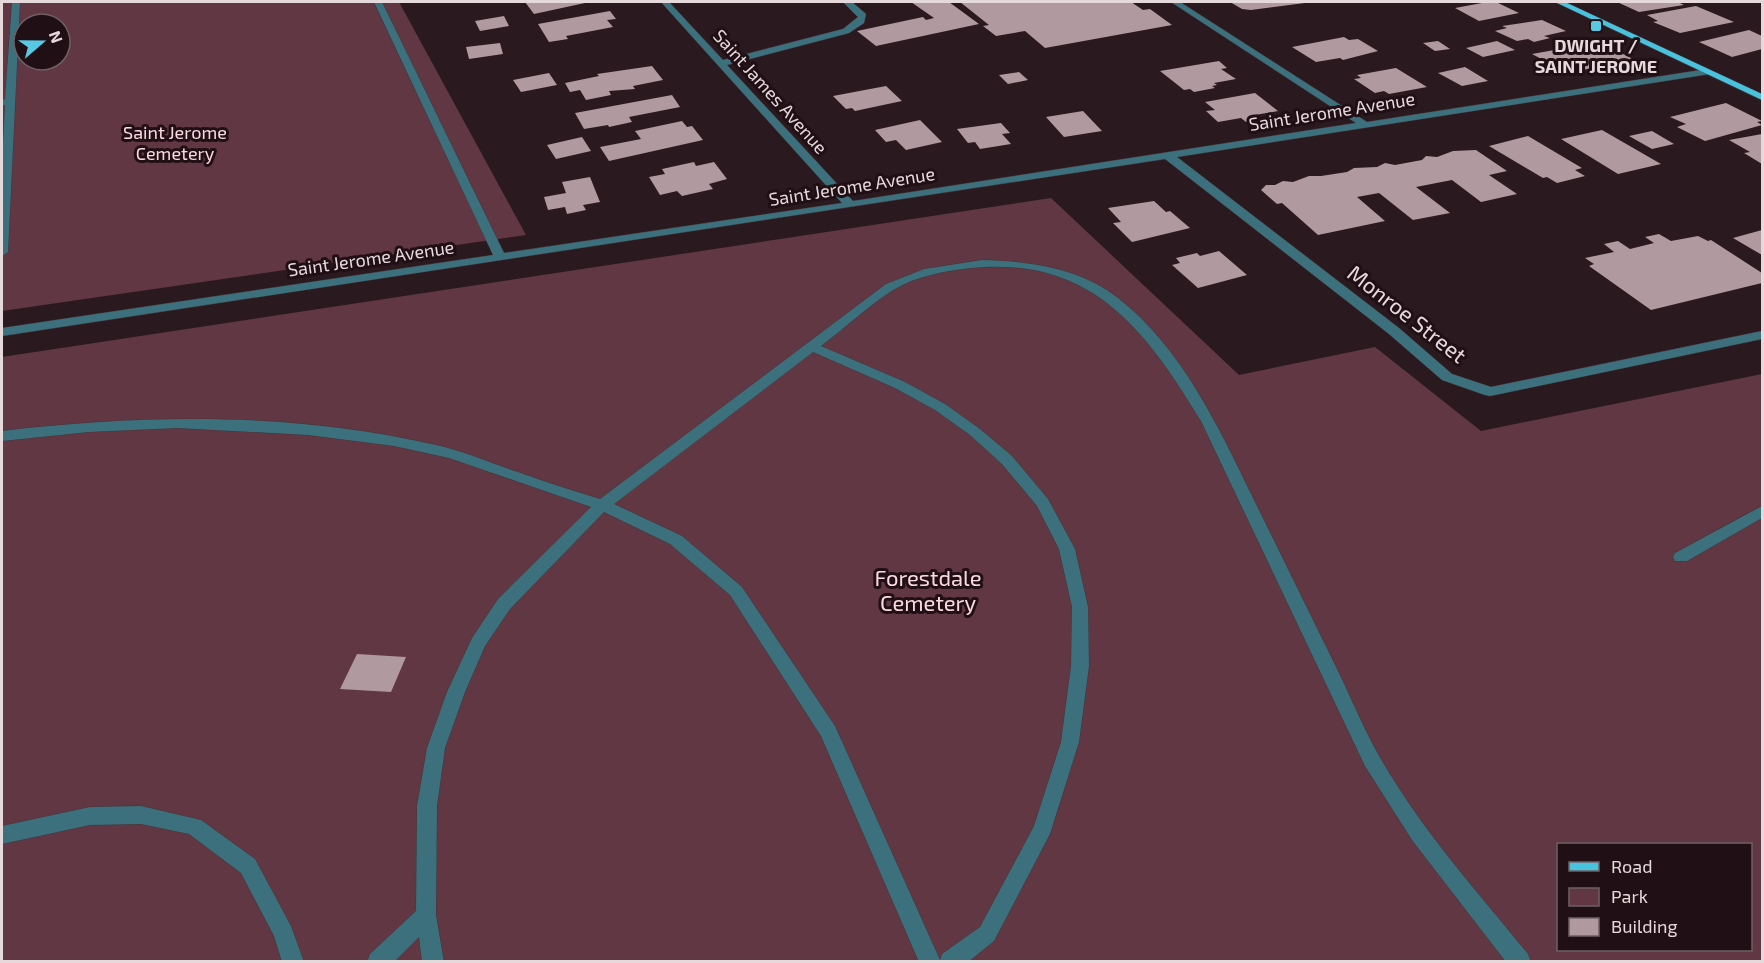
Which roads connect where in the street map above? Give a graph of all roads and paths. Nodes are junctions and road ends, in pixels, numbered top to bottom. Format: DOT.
graph roads {
  1 [pos="16,2"];
  2 [pos="378,2"];
  3 [pos="666,2"];
  4 [pos="847,2"];
  5 [pos="1175,2"];
  6 [pos="1559,2"];
  7 [pos="722,63"];
  8 [pos="1707,72"];
  9 [pos="1762,97"];
  10 [pos="6,102"];
  11 [pos="1365,125"];
  12 [pos="1168,156"];
  13 [pos="850,205"];
  14 [pos="2,252"];
  15 [pos="500,258"];
  16 [pos="2,332"];
  17 [pos="1762,335"];
  18 [pos="813,347"];
  19 [pos="2,435"];
  20 [pos="602,505"];
  21 [pos="1762,511"];
  22 [pos="1681,557"];
  23 [pos="2,835"];
  24 [pos="426,915"];
  25 [pos="293,962"];
  26 [pos="378,962"];
  27 [pos="433,962"];
  28 [pos="930,962"];
  29 [pos="950,962"];
  30 [pos="1520,962"];
  1 -- 10 [label="street"];
  2 -- 15 [label="street"];
  3 -- 7 [label="street, Saint James Avenue"];
  4 -- 7 [label="street"];
  5 -- 11 [label="street"];
  6 -- 8 [label="main road"];
  7 -- 13 [label="street, Saint James Avenue"];
  8 -- 9 [label="main road"];
  8 -- 11 [label="street, Saint Jerome Avenue"];
  10 -- 14 [label="street"];
  11 -- 12 [label="street, Saint Jerome Avenue"];
  12 -- 13 [label="street, Saint Jerome Avenue"];
  12 -- 17 [label="street, Monroe Street"];
  13 -- 15 [label="street, Saint Jerome Avenue"];
  15 -- 16 [label="street, Saint Jerome Avenue"];
  18 -- 20 [label="street"];
  18 -- 29 [label="street"];
  18 -- 30 [label="street"];
  19 -- 20 [label="street"];
  20 -- 24 [label="street"];
  20 -- 28 [label="street"];
  21 -- 22 [label="street"];
  23 -- 25 [label="street"];
  24 -- 26 [label="street"];
  24 -- 27 [label="street"];
}
